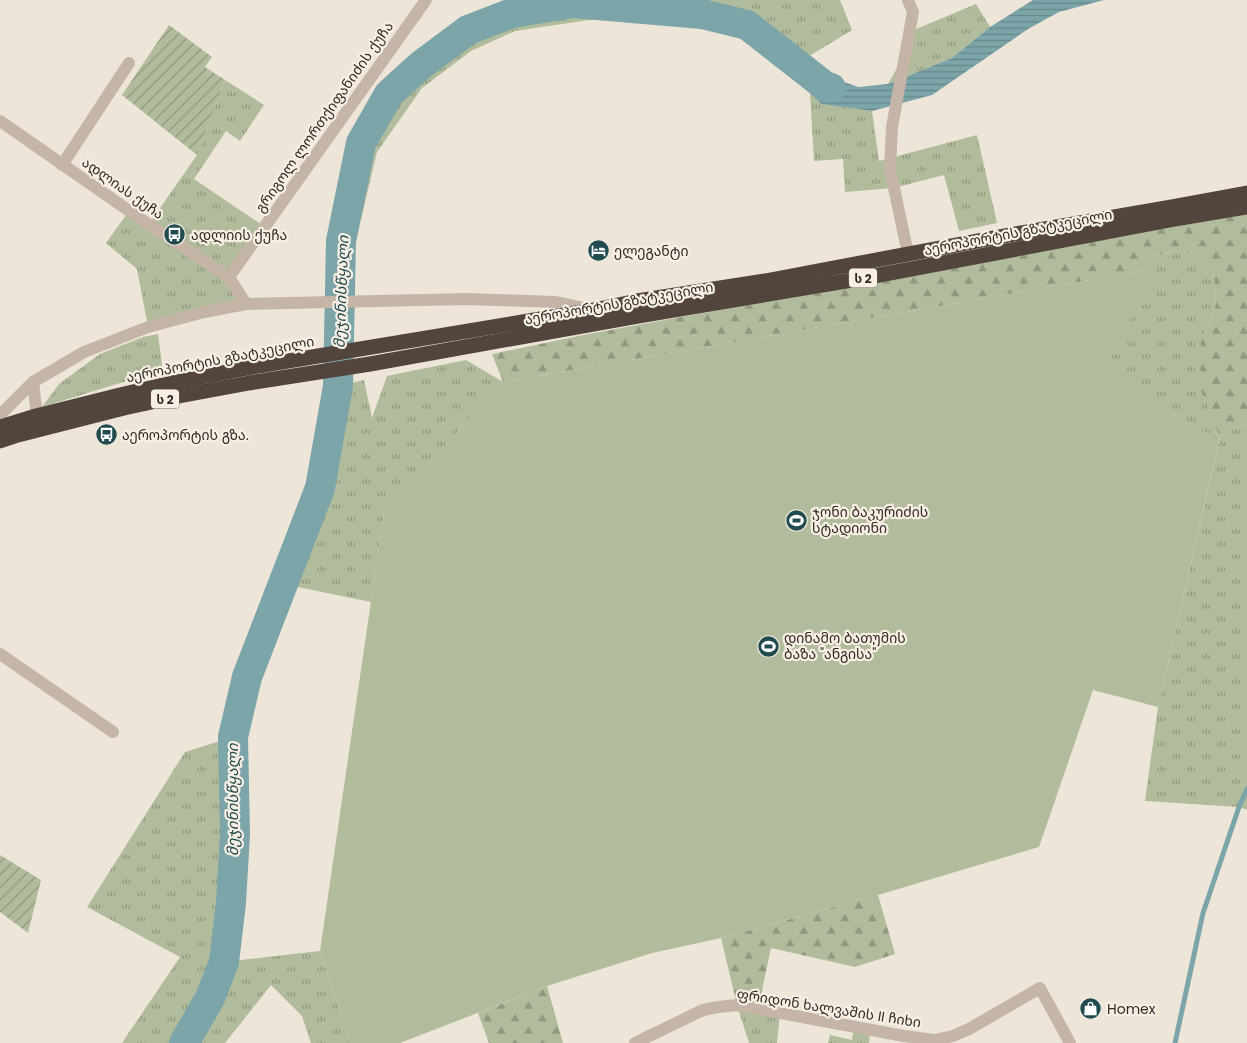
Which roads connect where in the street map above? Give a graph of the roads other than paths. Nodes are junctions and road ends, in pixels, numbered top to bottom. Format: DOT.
graph roads {
  1 [pos="426,0"];
  2 [pos="908,0"];
  3 [pos="129,63"];
  4 [pos="0,121"];
  5 [pos="62,164"];
  6 [pos="1247,193"];
  7 [pos="1247,207"];
  8 [pos="908,254"];
  9 [pos="229,277"];
  10 [pos="246,304"];
  11 [pos="594,310"];
  12 [pos="33,382"];
  13 [pos="0,415"];
  14 [pos="38,423"];
  15 [pos="0,427"];
  16 [pos="0,441"];
  17 [pos="0,654"];
  18 [pos="113,732"];
  19 [pos="635,1043"];
  20 [pos="1070,1043"];
  1 -- 9 [label="street, გრიგოლ ლორთქიფანიძის ქუჩა"];
  2 -- 8 [label="street"];
  3 -- 5 [label="street"];
  4 -- 5 [label="street, ადლიას ქუჩა"];
  5 -- 9 [label="street, ადლიას ქუჩა"];
  6 -- 8 [label="highway, აეროპორტის გზატკეცილი / ს 2"];
  7 -- 14 [label="highway, აეროპორტის გზატკეცილი / ს 2"];
  8 -- 11 [label="highway, აეროპორტის გზატკეცილი / ს 2"];
  9 -- 10 [label="street, ადლიას ქუჩა"];
  10 -- 11 [label="street"];
  10 -- 12 [label="street"];
  11 -- 14 [label="highway, აეროპორტის გზატკეცილი / ს 2"];
  12 -- 13 [label="street"];
  12 -- 14 [label="street"];
  14 -- 15 [label="highway, აეროპორტის გზატკეცილი / ს 2"];
  14 -- 16 [label="highway, აეროპორტის გზატკეცილი / ს 2"];
  17 -- 18 [label="street"];
  19 -- 20 [label="street, ფრიდონ ხალვაშის II ჩიხი"];
}
